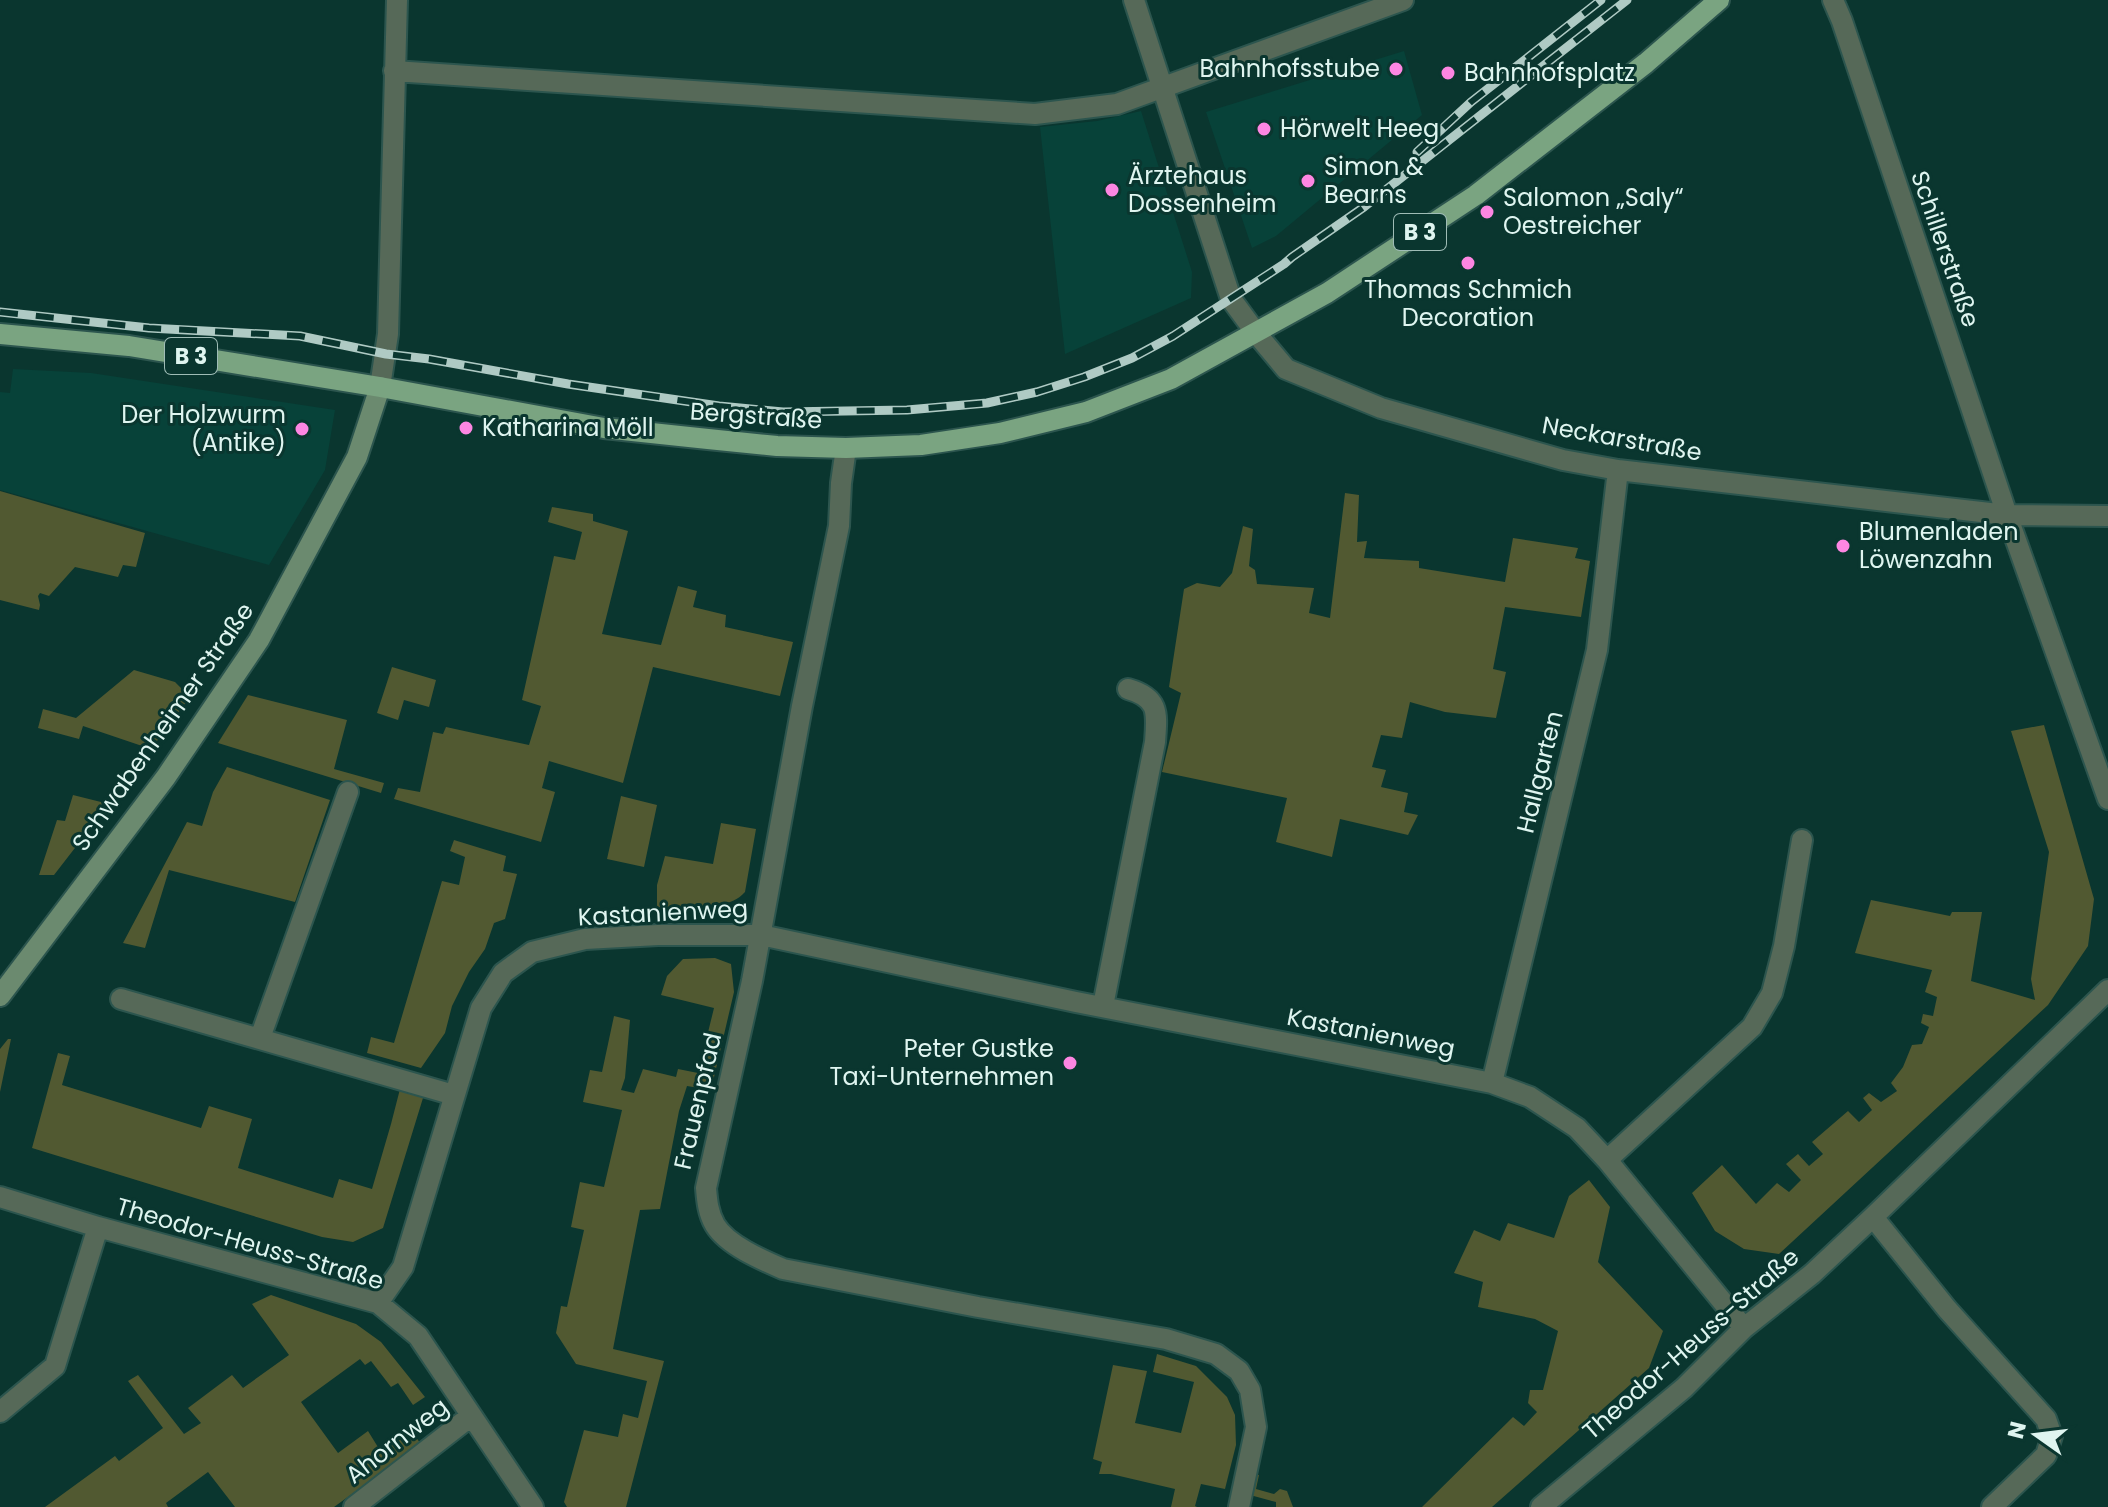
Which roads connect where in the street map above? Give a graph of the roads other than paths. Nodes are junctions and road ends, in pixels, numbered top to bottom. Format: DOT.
graph roads {
  1 [pos="397,0"];
  2 [pos="1134,0"];
  3 [pos="1403,0"];
  4 [pos="1719,0"];
  5 [pos="1833,0"];
  6 [pos="394,71"];
  7 [pos="1162,88"];
  8 [pos="1256,333"];
  9 [pos="0,334"];
  10 [pos="380,387"];
  11 [pos="846,448"];
  12 [pos="1618,470"];
  13 [pos="2007,515"];
  14 [pos="2108,516"];
  15 [pos="1128,689"];
  16 [pos="348,792"];
  17 [pos="2108,799"];
  18 [pos="1802,840"];
  19 [pos="761,935"];
  20 [pos="2108,990"];
  21 [pos="0,996"];
  22 [pos="121,999"];
  23 [pos="1103,1006"];
  24 [pos="260,1038"];
  25 [pos="1492,1083"];
  26 [pos="454,1095"];
  27 [pos="1607,1160"];
  28 [pos="0,1197"];
  29 [pos="1873,1217"];
  30 [pos="98,1227"];
  31 [pos="378,1303"];
  32 [pos="1744,1328"];
  33 [pos="0,1412"];
  34 [pos="471,1416"];
  35 [pos="354,1507"];
  36 [pos="533,1507"];
  37 [pos="1239,1507"];
  38 [pos="1541,1507"];
  39 [pos="1992,1507"];
  1 -- 6 [label="street, Schwabenheimer Straße"];
  2 -- 7 [label="street, Neckarstraße"];
  3 -- 7 [label="street"];
  4 -- 8 [label="main road, B 3"];
  5 -- 13 [label="street, Schillerstraße"];
  6 -- 7 [label="street"];
  6 -- 10 [label="street, Schwabenheimer Straße"];
  7 -- 8 [label="street, Neckarstraße"];
  8 -- 11 [label="main road, Bergstraße / B 3"];
  8 -- 12 [label="street, Neckarstraße"];
  9 -- 10 [label="main road, Bergstraße / B 3"];
  10 -- 11 [label="main road, Bergstraße / B 3"];
  10 -- 21 [label="street, Schwabenheimer Straße"];
  11 -- 19 [label="street, Frauenpfad"];
  12 -- 13 [label="street, Neckarstraße"];
  12 -- 25 [label="street, Hallgarten"];
  13 -- 14 [label="street, Neckarstraße"];
  13 -- 17 [label="street"];
  15 -- 23 [label="street"];
  16 -- 24 [label="street"];
  18 -- 27 [label="street"];
  19 -- 23 [label="street, Kastanienweg"];
  19 -- 26 [label="street, Kastanienweg"];
  19 -- 37 [label="street, Frauenpfad"];
  20 -- 29 [label="street, Theodor-Heuss-Straße"];
  22 -- 24 [label="street"];
  23 -- 25 [label="street, Kastanienweg"];
  24 -- 26 [label="street"];
  25 -- 27 [label="street, Kastanienweg"];
  26 -- 31 [label="street, Kastanienweg"];
  27 -- 32 [label="street, Kastanienweg"];
  28 -- 30 [label="street, Theodor-Heuss-Straße"];
  29 -- 32 [label="street, Theodor-Heuss-Straße"];
  29 -- 39 [label="street"];
  30 -- 31 [label="street, Theodor-Heuss-Straße"];
  30 -- 33 [label="street"];
  31 -- 34 [label="street, Theodor-Heuss-Straße"];
  32 -- 38 [label="street, Theodor-Heuss-Straße"];
  34 -- 35 [label="street, Ahornweg"];
  34 -- 36 [label="street, Theodor-Heuss-Straße"];
}
